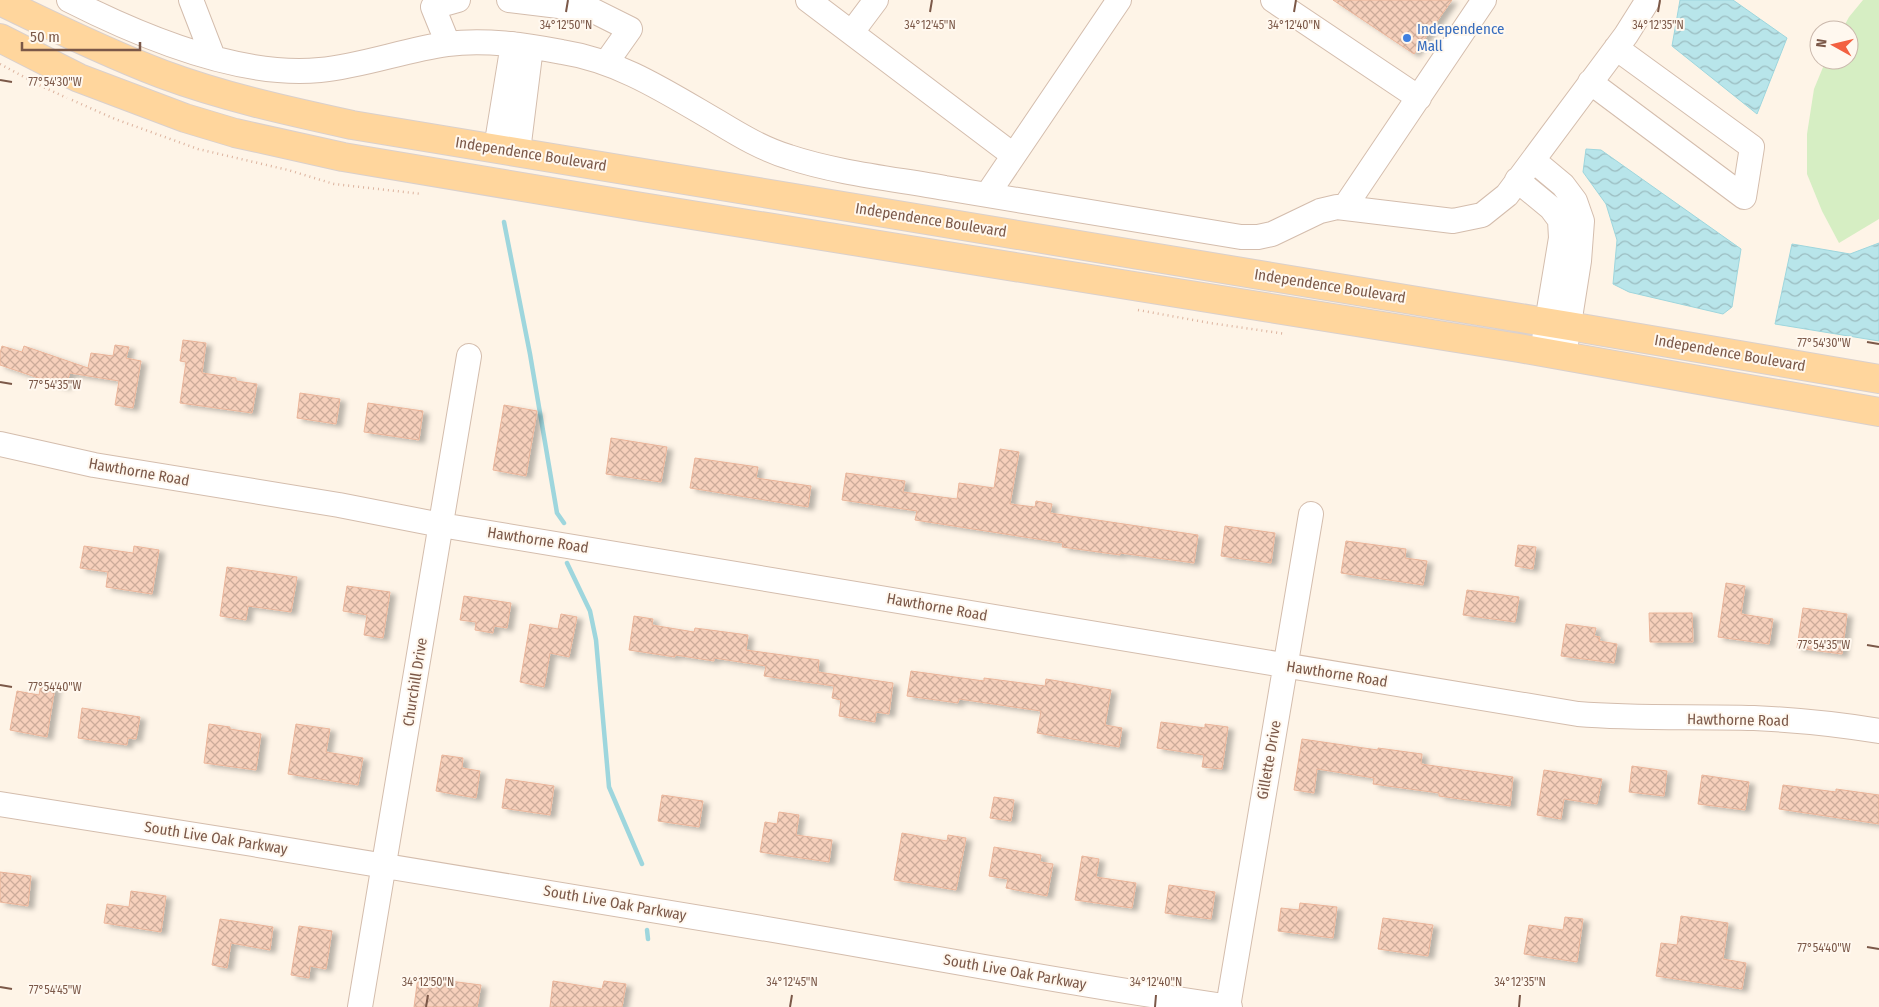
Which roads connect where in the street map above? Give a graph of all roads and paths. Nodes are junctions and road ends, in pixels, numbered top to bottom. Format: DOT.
graph roads {
  1 [pos="69,0"];
  2 [pos="191,0"];
  3 [pos="458,0"];
  4 [pos="509,0"];
  5 [pos="808,0"];
  6 [pos="876,0"];
  7 [pos="1119,0"];
  8 [pos="1273,0"];
  9 [pos="1484,0"];
  10 [pos="1648,0"];
  11 [pos="0,1"];
  12 [pos="535,2"];
  13 [pos="852,32"];
  14 [pos="0,38"];
  15 [pos="448,44"];
  16 [pos="522,46"];
  17 [pos="1616,48"];
  18 [pos="212,57"];
  19 [pos="606,63"];
  20 [pos="1590,82"];
  21 [pos="1419,98"];
  22 [pos="507,150"];
  23 [pos="1013,155"];
  24 [pos="343,157"];
  25 [pos="1533,160"];
  26 [pos="1518,180"];
  27 [pos="987,195"];
  28 [pos="1344,208"];
  29 [pos="1557,324"];
  30 [pos="1553,354"];
  31 [pos="469,356"];
  32 [pos="1879,379"];
  33 [pos="1879,412"];
  34 [pos="0,444"];
  35 [pos="1311,514"];
  36 [pos="441,524"];
  37 [pos="1286,665"];
  38 [pos="1879,731"];
  39 [pos="0,804"];
  40 [pos="385,864"];
  41 [pos="360,1007"];
  42 [pos="1229,1007"];
  1 -- 18 [label="street"];
  2 -- 18 [label="street"];
  3 -- 15 [label="street"];
  4 -- 12 [label="street"];
  5 -- 13 [label="street"];
  6 -- 13 [label="street"];
  7 -- 23 [label="street"];
  8 -- 21 [label="street"];
  9 -- 21 [label="street"];
  10 -- 17 [label="street"];
  11 -- 22 [label="main road, Independence Boulevard"];
  12 -- 19 [label="street"];
  13 -- 23 [label="street"];
  14 -- 24 [label="main road, Independence Boulevard"];
  15 -- 16 [label="street"];
  15 -- 18 [label="street"];
  16 -- 19 [label="street"];
  16 -- 22 [label="street"];
  17 -- 20 [label="street"];
  17 -- 20 [label="street"];
  19 -- 27 [label="street"];
  20 -- 25 [label="street"];
  21 -- 28 [label="street"];
  22 -- 24 [label="main road"];
  22 -- 29 [label="main road, Independence Boulevard"];
  23 -- 27 [label="street"];
  24 -- 30 [label="main road, Independence Boulevard"];
  25 -- 26 [label="street"];
  25 -- 29 [label="street"];
  26 -- 28 [label="street"];
  26 -- 29 [label="street"];
  27 -- 28 [label="street"];
  29 -- 30 [label="street"];
  29 -- 32 [label="main road, Independence Boulevard"];
  30 -- 33 [label="main road, Independence Boulevard"];
  31 -- 36 [label="street, Churchill Drive"];
  34 -- 36 [label="street, Hawthorne Road"];
  35 -- 37 [label="street, Gillette Drive"];
  36 -- 37 [label="street, Hawthorne Road"];
  36 -- 40 [label="street, Churchill Drive"];
  37 -- 38 [label="street, Hawthorne Road"];
  37 -- 42 [label="street, Gillette Drive"];
  39 -- 40 [label="street, South Live Oak Parkway"];
  40 -- 41 [label="street, Churchill Drive"];
  40 -- 42 [label="street, South Live Oak Parkway"];
}
